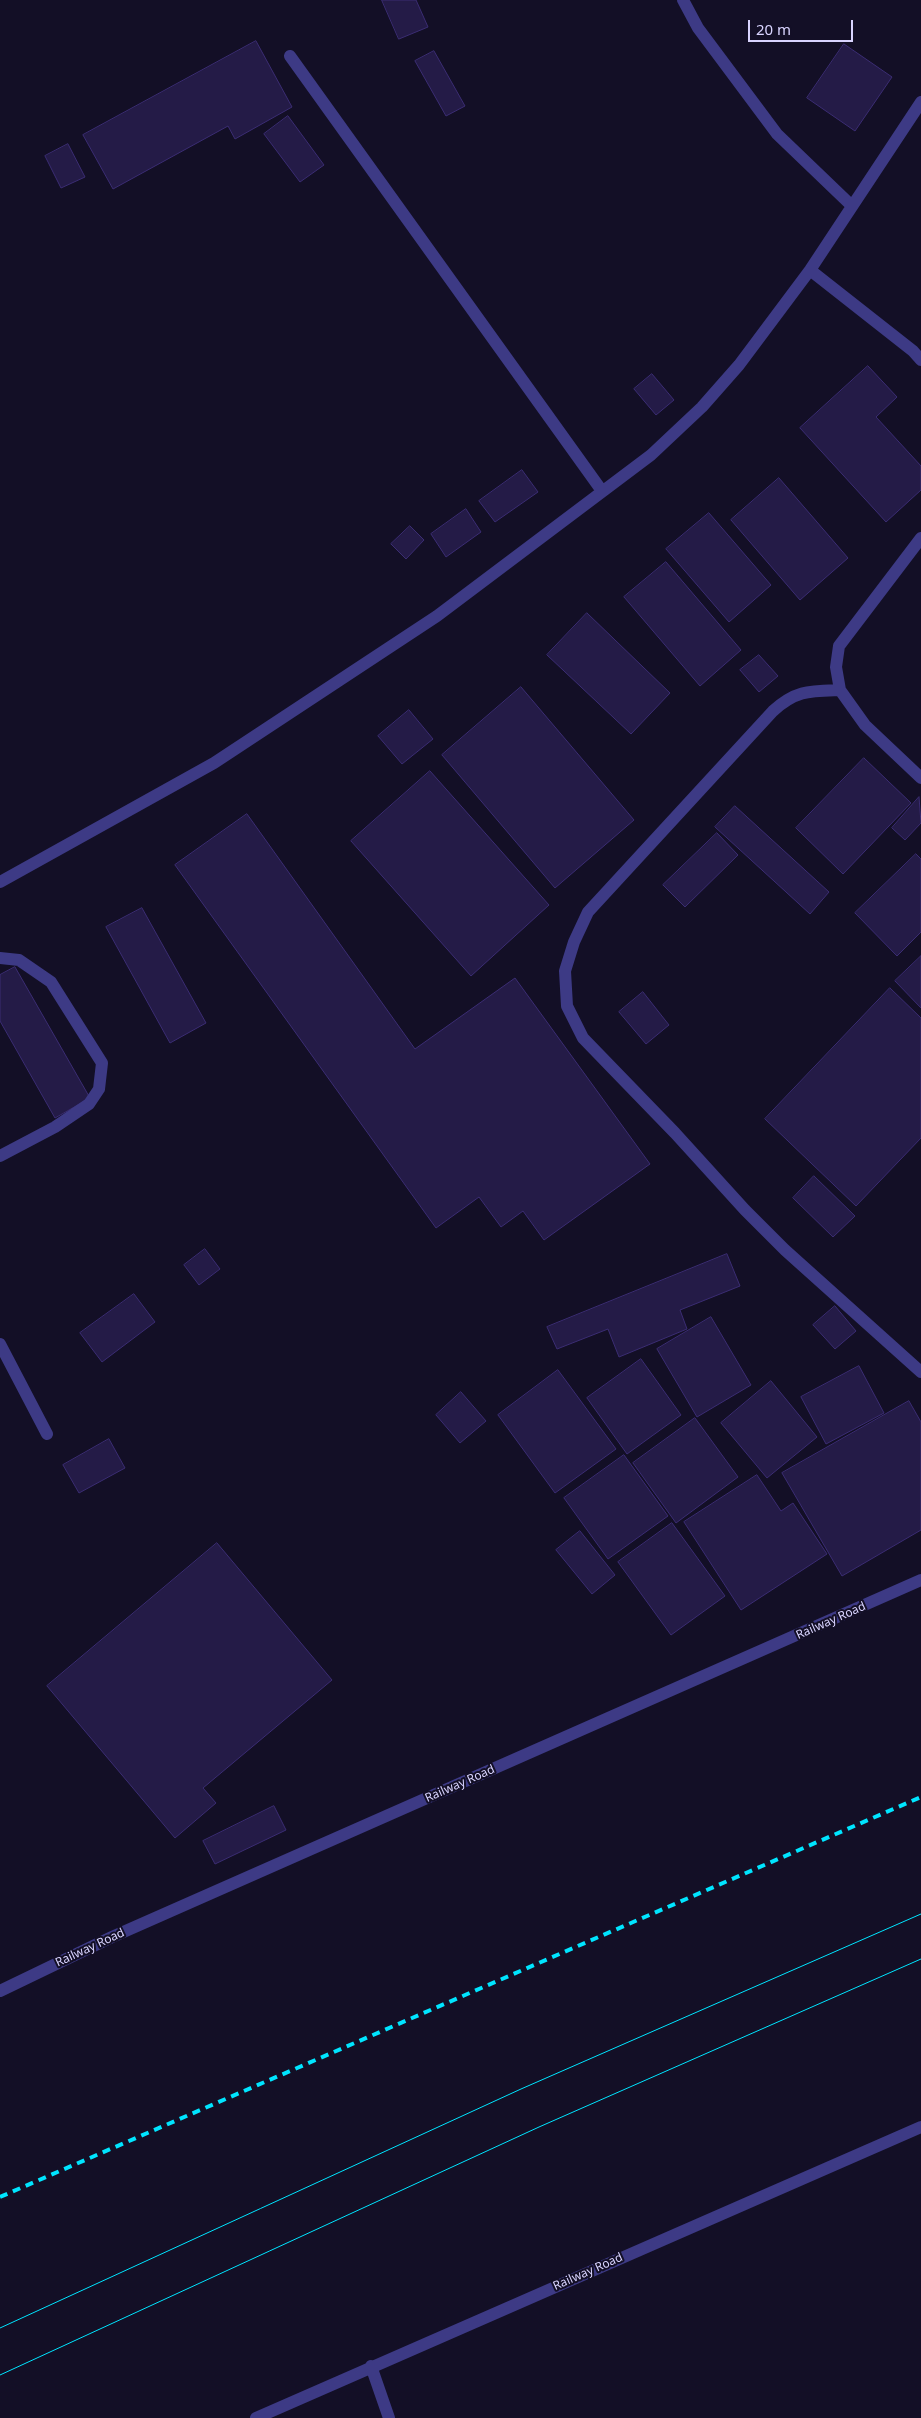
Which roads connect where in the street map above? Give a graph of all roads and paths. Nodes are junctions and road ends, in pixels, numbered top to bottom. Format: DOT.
graph roads {
  1 [pos="683,0"];
  2 [pos="290,56"];
  3 [pos="921,102"];
  4 [pos="852,206"];
  5 [pos="810,270"];
  6 [pos="921,360"];
  7 [pos="602,491"];
  8 [pos="921,538"];
  9 [pos="840,690"];
  10 [pos="921,778"];
  11 [pos="0,882"];
  12 [pos="0,958"];
  13 [pos="0,1156"];
  14 [pos="0,1344"];
  15 [pos="921,1372"];
  16 [pos="47,1434"];
  17 [pos="921,1580"];
  18 [pos="0,1990"];
  19 [pos="921,2127"];
  20 [pos="371,2366"];
  21 [pos="256,2418"];
  22 [pos="390,2418"];
  1 -- 4 [label="street"];
  2 -- 7 [label="street"];
  3 -- 4 [label="street"];
  4 -- 5 [label="street"];
  5 -- 6 [label="street"];
  5 -- 7 [label="street"];
  7 -- 11 [label="street"];
  8 -- 9 [label="street"];
  9 -- 10 [label="street"];
  9 -- 15 [label="street"];
  12 -- 13 [label="street"];
  14 -- 16 [label="street"];
  17 -- 18 [label="street, Railway Road"];
  19 -- 20 [label="street, Railway Road"];
  20 -- 21 [label="street, Railway Road"];
  20 -- 22 [label="street"];
}
